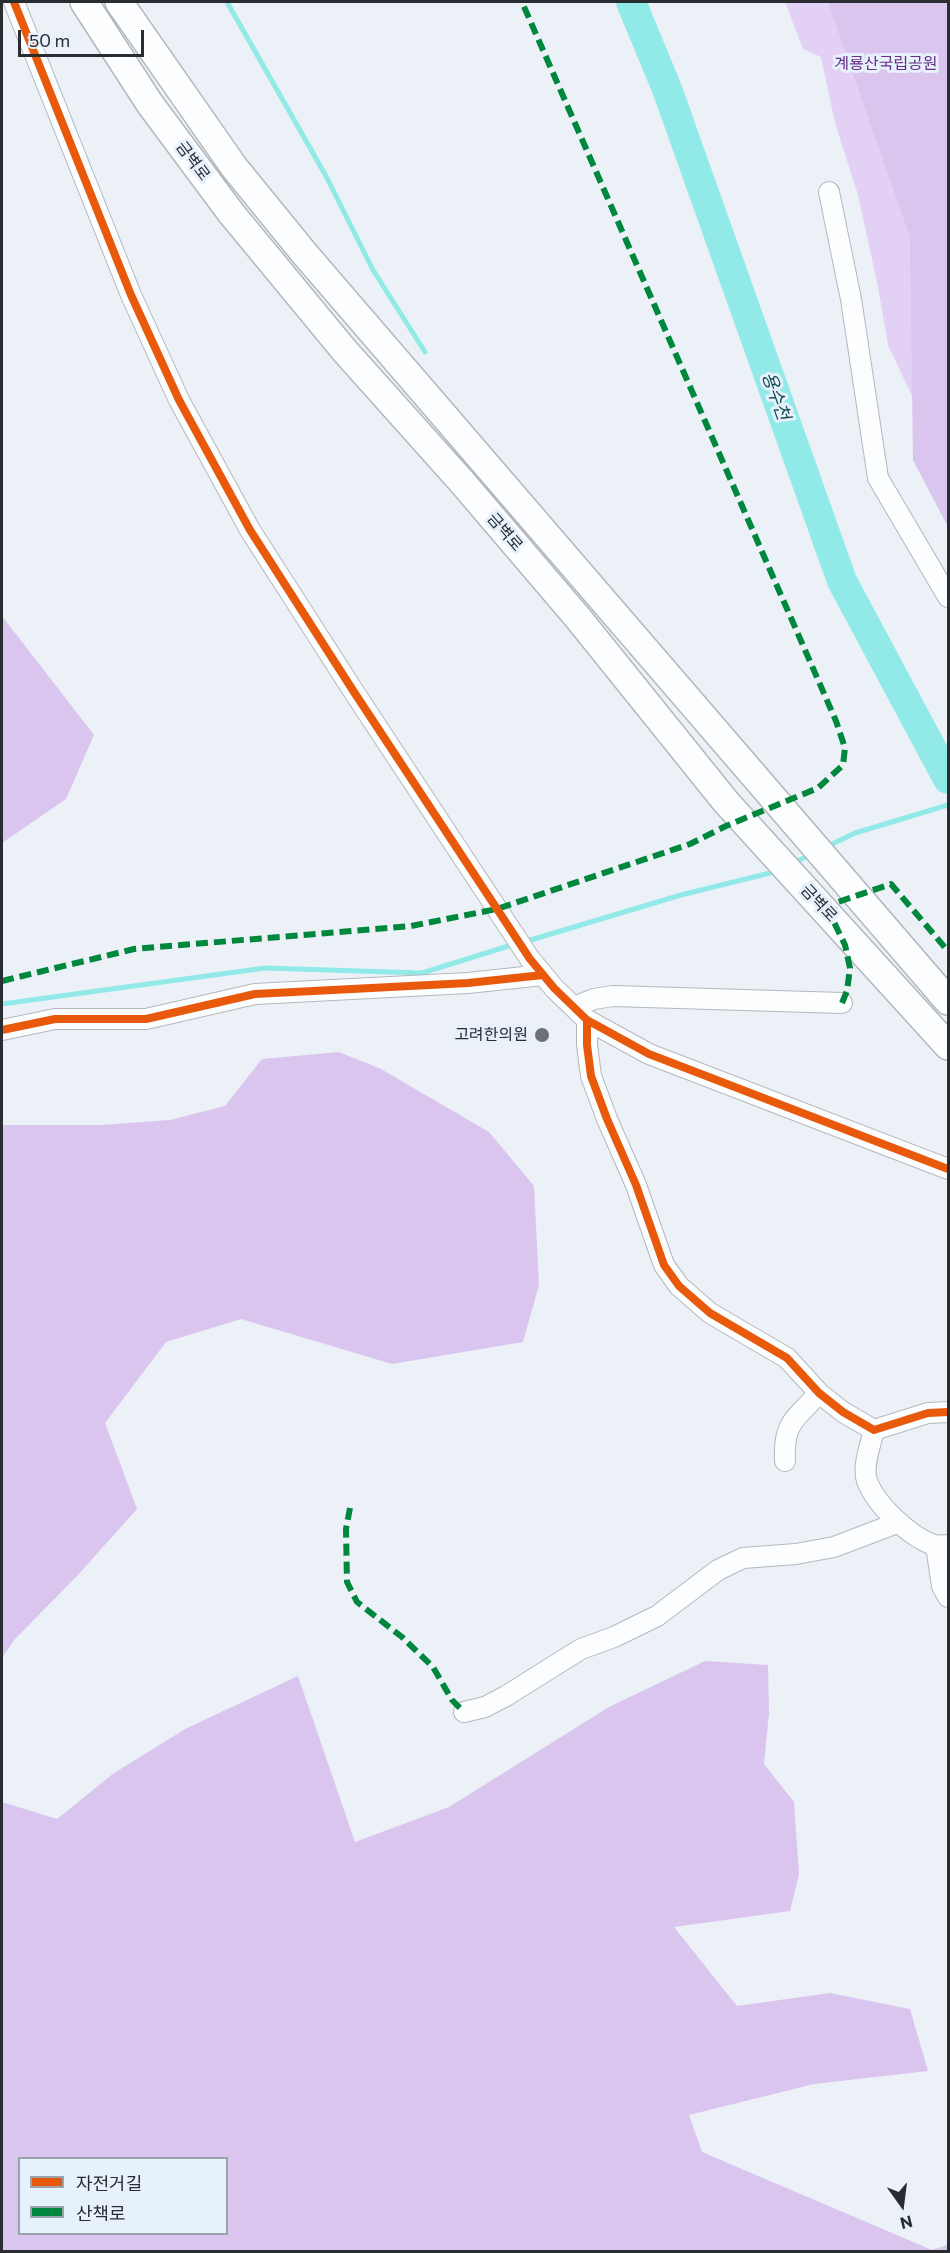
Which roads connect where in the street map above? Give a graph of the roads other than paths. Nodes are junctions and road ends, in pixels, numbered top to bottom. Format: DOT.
graph roads {
  1 [pos="14,2"];
  2 [pos="84,2"];
  3 [pos="119,2"];
  4 [pos="829,192"];
  5 [pos="948,597"];
  6 [pos="543,975"];
  7 [pos="948,1001"];
  8 [pos="842,1003"];
  9 [pos="581,1014"];
  10 [pos="2,1030"];
  11 [pos="948,1046"];
  12 [pos="948,1168"];
  13 [pos="819,1393"];
  14 [pos="948,1412"];
  15 [pos="874,1430"];
  16 [pos="786,1461"];
  17 [pos="897,1523"];
  18 [pos="942,1545"];
  19 [pos="948,1597"];
  20 [pos="464,1712"];
  1 -- 6 [label="street"];
  2 -- 11 [label="highway, 금벽로"];
  3 -- 7 [label="highway, 금벽로"];
  4 -- 5 [label="street"];
  6 -- 9 [label="street"];
  6 -- 10 [label="street"];
  8 -- 9 [label="street"];
  9 -- 12 [label="street"];
  9 -- 13 [label="street"];
  13 -- 15 [label="street"];
  13 -- 16 [label="street"];
  14 -- 15 [label="street"];
  15 -- 17 [label="street"];
  17 -- 18 [label="street"];
  17 -- 20 [label="street"];
  18 -- 19 [label="street"];
}
